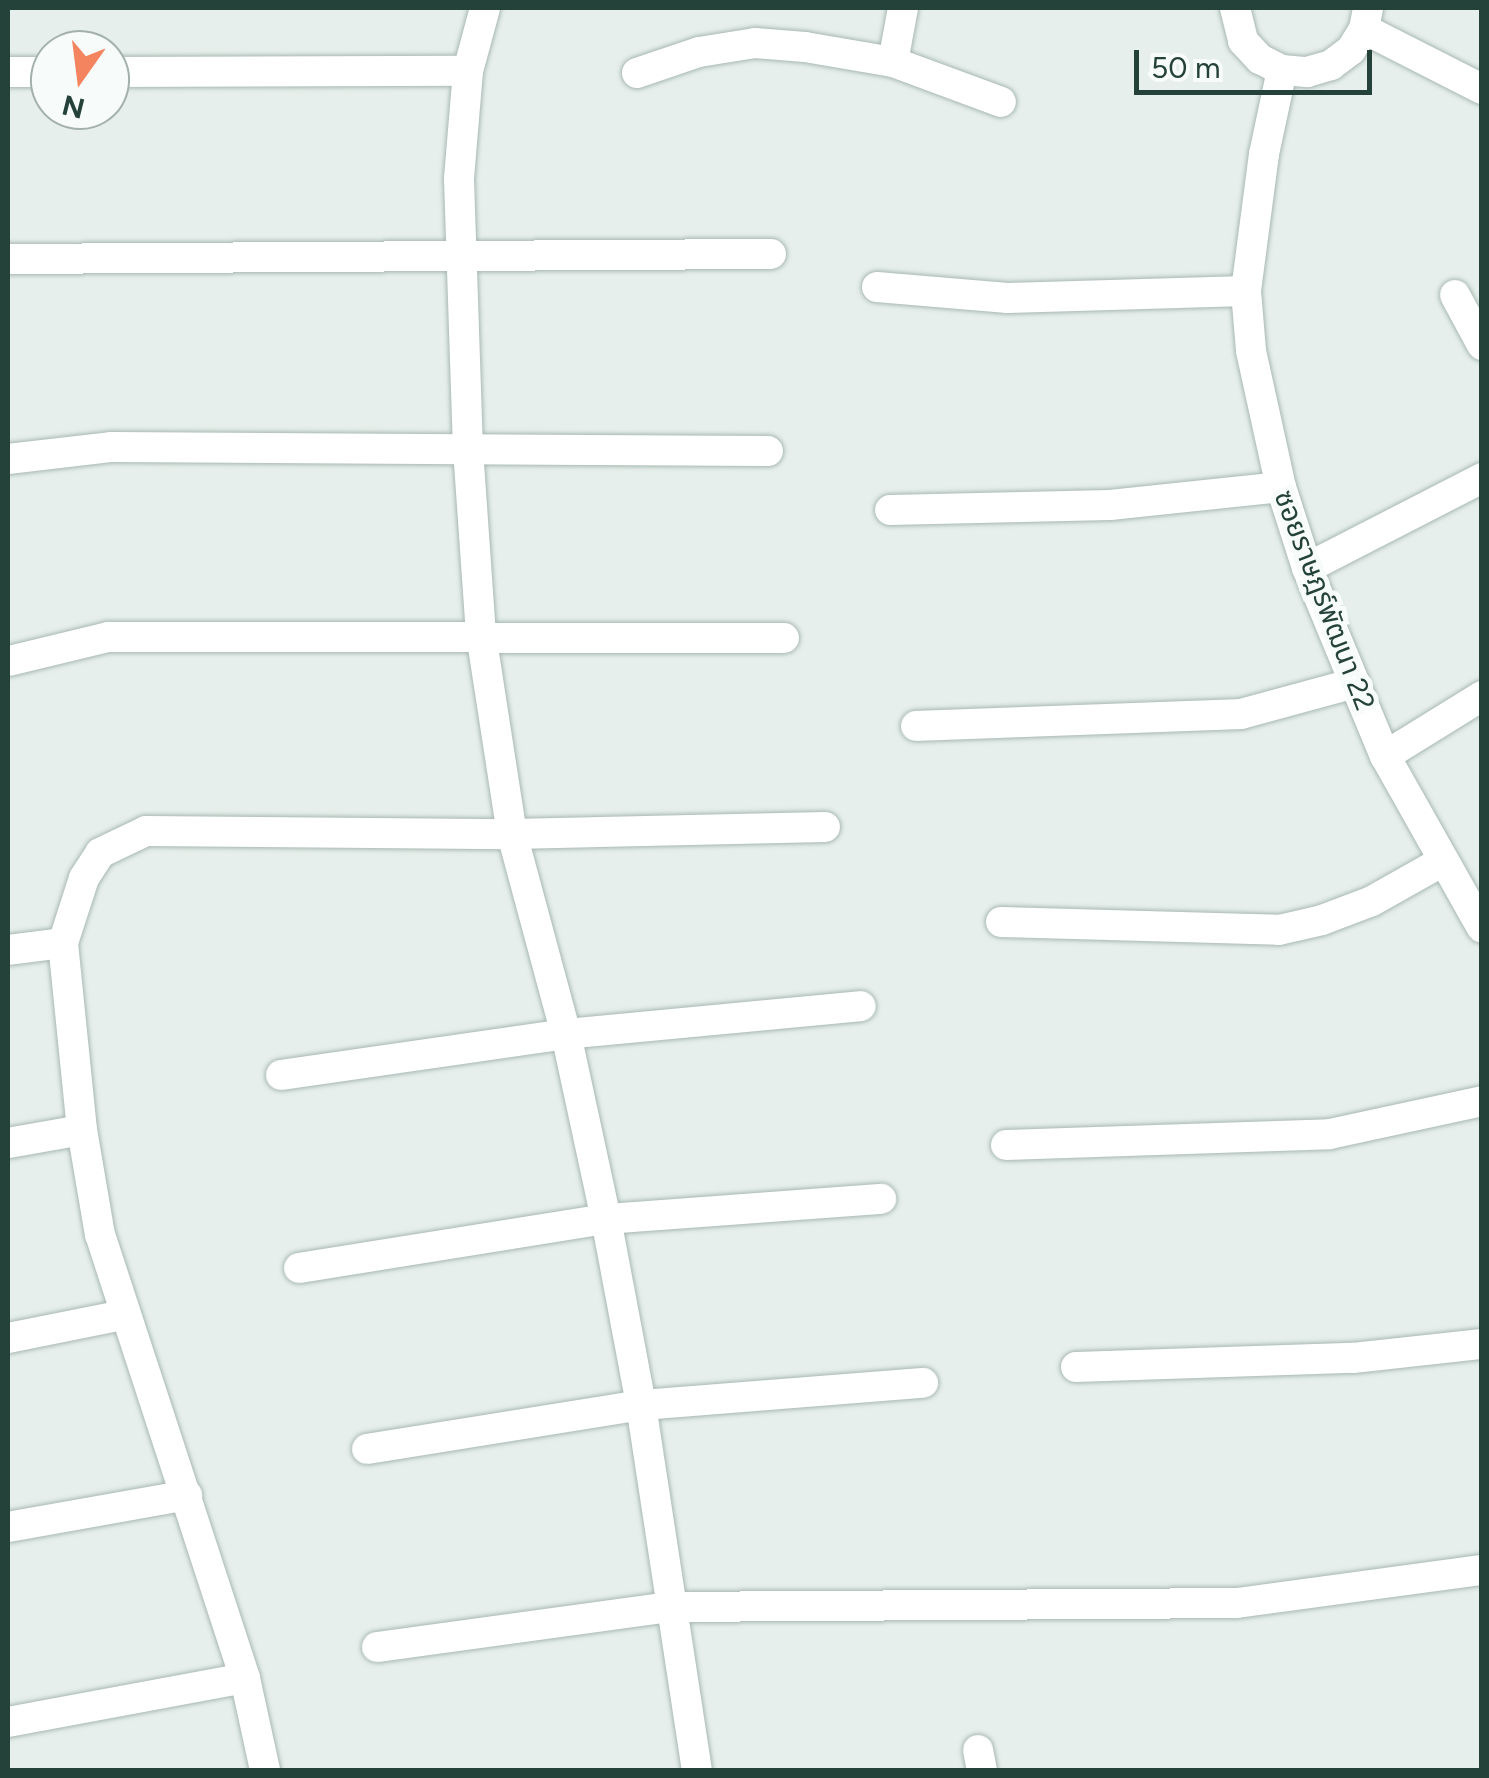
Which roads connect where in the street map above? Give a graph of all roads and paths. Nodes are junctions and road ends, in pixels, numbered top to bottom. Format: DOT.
graph roads {
  1 [pos="485,8"];
  2 [pos="902,8"];
  3 [pos="1234,8"];
  4 [pos="1366,18"];
  5 [pos="893,62"];
  6 [pos="1282,70"];
  7 [pos="468,71"];
  8 [pos="130,72"];
  9 [pos="637,73"];
  10 [pos="1482,88"];
  11 [pos="1000,102"];
  12 [pos="771,254"];
  13 [pos="462,257"];
  14 [pos="8,259"];
  15 [pos="877,287"];
  16 [pos="1246,291"];
  17 [pos="1454,295"];
  18 [pos="1482,345"];
  19 [pos="468,449"];
  20 [pos="768,451"];
  21 [pos="8,459"];
  22 [pos="1482,478"];
  23 [pos="1281,488"];
  24 [pos="890,510"];
  25 [pos="1307,568"];
  26 [pos="481,634"];
  27 [pos="784,638"];
  28 [pos="9,661"];
  29 [pos="1355,684"];
  30 [pos="1482,696"];
  31 [pos="916,726"];
  32 [pos="1384,756"];
  33 [pos="824,827"];
  34 [pos="512,834"];
  35 [pos="1443,861"];
  36 [pos="1001,922"];
  37 [pos="1482,928"];
  38 [pos="64,943"];
  39 [pos="8,950"];
  40 [pos="861,1006"];
  41 [pos="566,1034"];
  42 [pos="281,1074"];
  43 [pos="1482,1102"];
  44 [pos="82,1130"];
  45 [pos="8,1142"];
  46 [pos="1006,1145"];
  47 [pos="881,1199"];
  48 [pos="606,1219"];
  49 [pos="300,1268"];
  50 [pos="123,1314"];
  51 [pos="8,1338"];
  52 [pos="1482,1344"];
  53 [pos="1076,1367"];
  54 [pos="923,1383"];
  55 [pos="641,1405"];
  56 [pos="367,1450"];
  57 [pos="186,1494"];
  58 [pos="8,1527"];
  59 [pos="1482,1570"];
  60 [pos="670,1607"];
  61 [pos="378,1647"];
  62 [pos="245,1678"];
  63 [pos="8,1722"];
  64 [pos="265,1770"];
  65 [pos="697,1770"];
  1 -- 7 [label="street"];
  2 -- 5 [label="street"];
  3 -- 6 [label="street"];
  4 -- 6 [label="street"];
  4 -- 10 [label="street"];
  5 -- 9 [label="street"];
  5 -- 11 [label="street"];
  6 -- 16 [label="street, ซอยราษฎร์พัฒนา 22"];
  7 -- 8 [label="street"];
  7 -- 13 [label="street"];
  12 -- 13 [label="street"];
  13 -- 14 [label="street"];
  13 -- 19 [label="street"];
  15 -- 16 [label="street"];
  16 -- 23 [label="street, ซอยราษฎร์พัฒนา 22"];
  17 -- 18 [label="street"];
  19 -- 20 [label="street"];
  19 -- 21 [label="street"];
  19 -- 26 [label="street"];
  22 -- 25 [label="street"];
  23 -- 24 [label="street"];
  23 -- 25 [label="street, ซอยราษฎร์พัฒนา 22"];
  25 -- 29 [label="street, ซอยราษฎร์พัฒนา 22"];
  26 -- 27 [label="street"];
  26 -- 28 [label="street"];
  26 -- 34 [label="street"];
  29 -- 31 [label="street"];
  29 -- 32 [label="street, ซอยราษฎร์พัฒนา 22"];
  30 -- 32 [label="street"];
  32 -- 35 [label="street, ซอยราษฎร์พัฒนา 22"];
  33 -- 34 [label="street"];
  34 -- 38 [label="street"];
  34 -- 41 [label="street"];
  35 -- 36 [label="street"];
  35 -- 37 [label="street, ซอยราษฎร์พัฒนา 22"];
  38 -- 39 [label="street"];
  38 -- 44 [label="street"];
  40 -- 41 [label="street"];
  41 -- 42 [label="street"];
  41 -- 48 [label="street"];
  43 -- 46 [label="street"];
  44 -- 45 [label="street"];
  44 -- 50 [label="street"];
  47 -- 48 [label="street"];
  48 -- 49 [label="street"];
  48 -- 55 [label="street"];
  50 -- 51 [label="street"];
  50 -- 57 [label="street"];
  52 -- 53 [label="street"];
  54 -- 55 [label="street"];
  55 -- 56 [label="street"];
  55 -- 60 [label="street"];
  57 -- 58 [label="street"];
  57 -- 62 [label="street"];
  59 -- 60 [label="street"];
  60 -- 61 [label="street"];
  60 -- 65 [label="street"];
  62 -- 63 [label="street"];
  62 -- 64 [label="street"];
}
